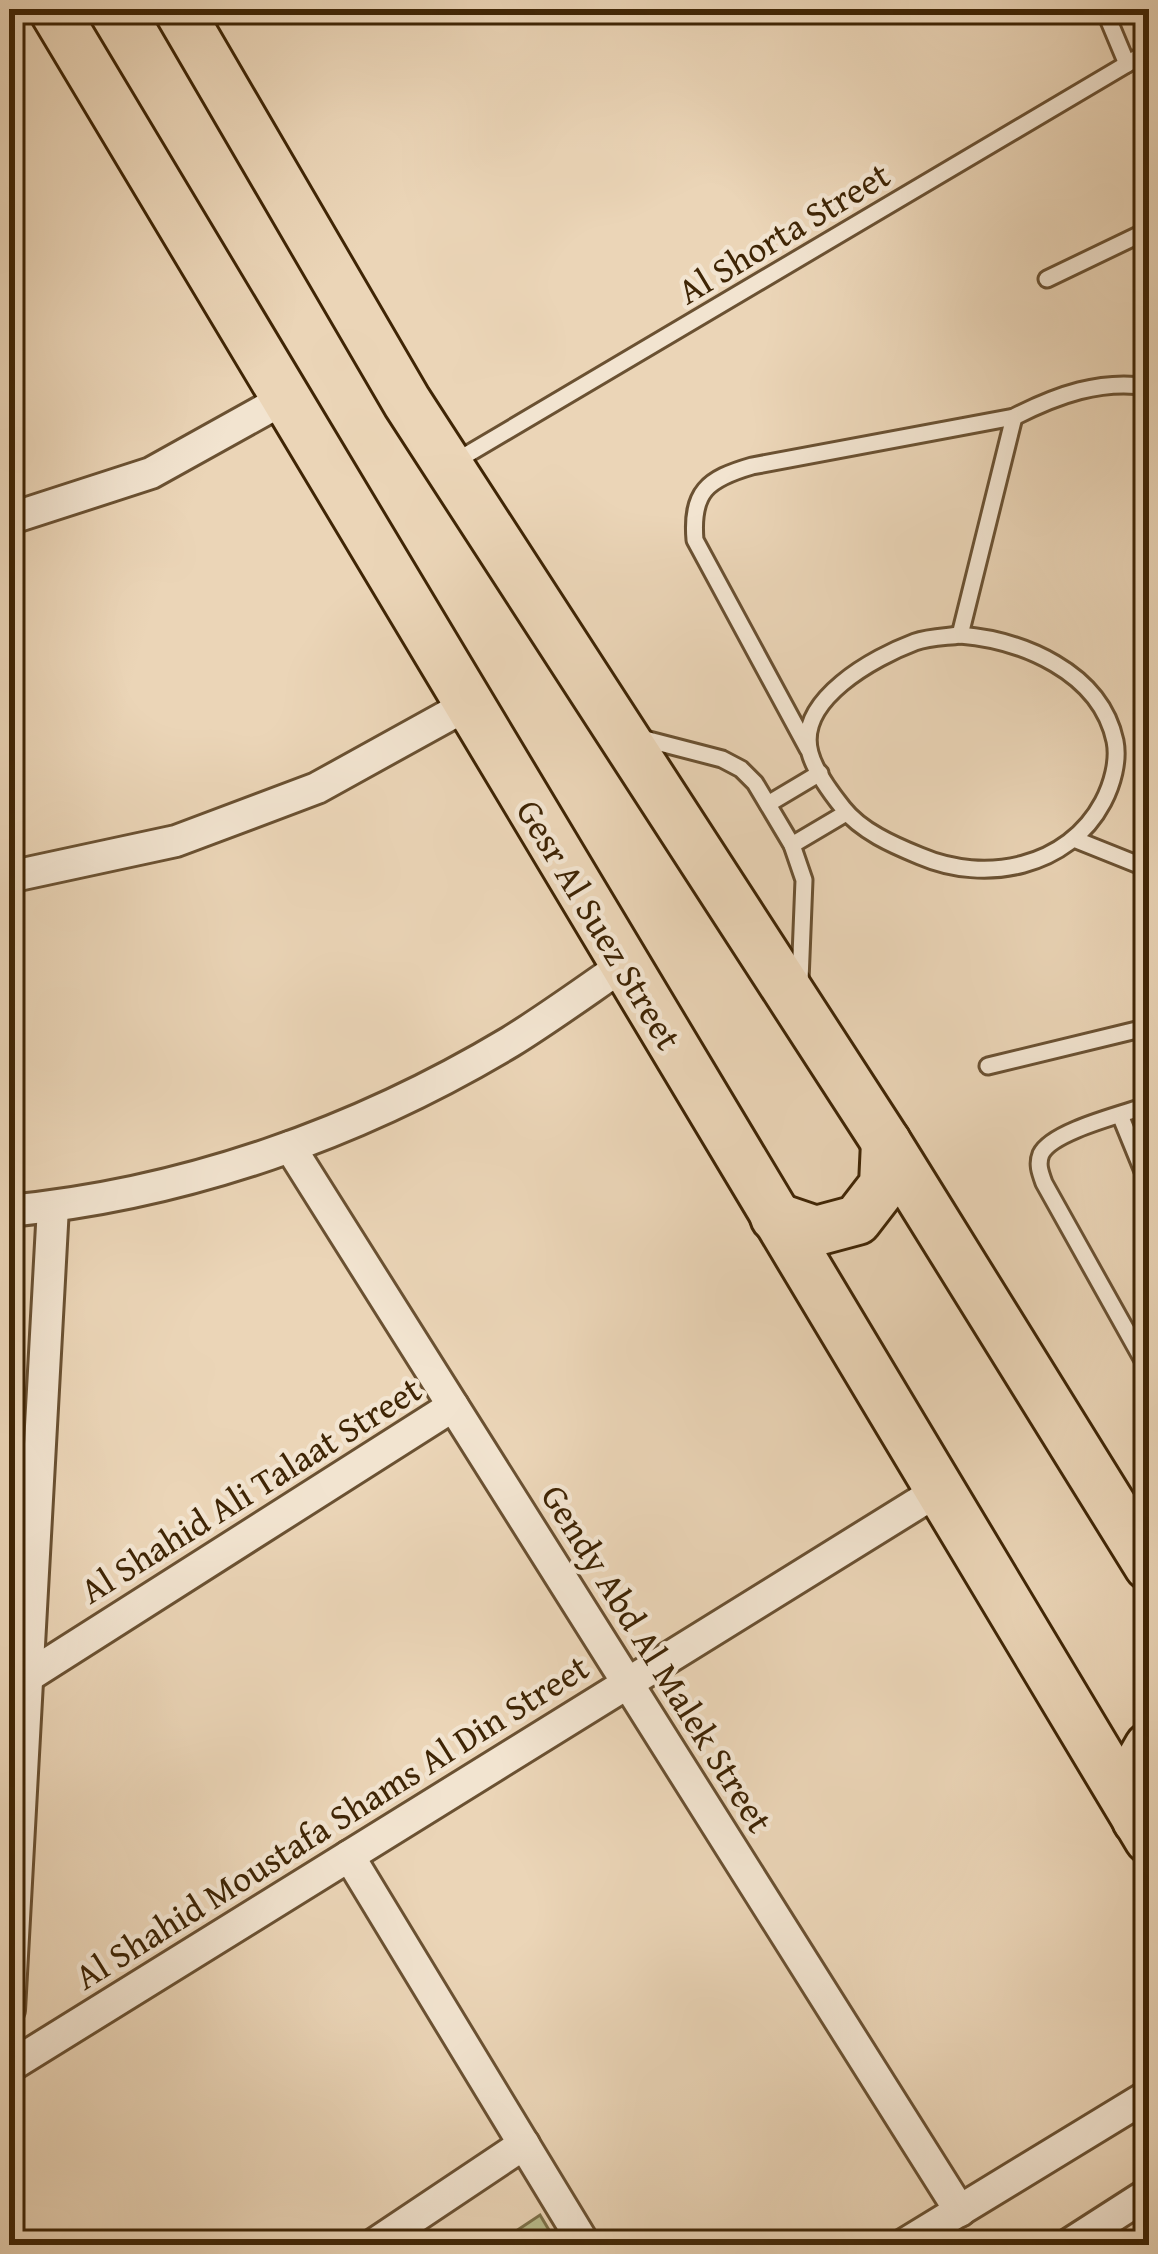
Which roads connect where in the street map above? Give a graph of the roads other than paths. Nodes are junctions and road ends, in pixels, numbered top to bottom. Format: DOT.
graph roads {
  1 [pos="52,9"];
  2 [pos="178,9"];
  3 [pos="1104,9"];
  4 [pos="1149,51"];
  5 [pos="1127,64"];
  6 [pos="1149,230"];
  7 [pos="1047,279"];
  8 [pos="1149,387"];
  9 [pos="286,398"];
  10 [pos="1014,416"];
  11 [pos="448,465"];
  12 [pos="9,519"];
  13 [pos="960,635"];
  14 [pos="469,704"];
  15 [pos="617,727"];
  16 [pos="809,751"];
  17 [pos="820,773"];
  18 [pos="768,804"];
  19 [pos="846,813"];
  20 [pos="1074,839"];
  21 [pos="792,845"];
  22 [pos="1149,869"];
  23 [pos="9,877"];
  24 [pos="625,964"];
  25 [pos="799,1008"];
  26 [pos="1149,1027"];
  27 [pos="988,1066"];
  28 [pos="1149,1105"];
  29 [pos="1120,1115"];
  30 [pos="886,1142"];
  31 [pos="290,1148"];
  32 [pos="1145,1166"];
  33 [pos="1149,1186"];
  34 [pos="53,1207"];
  35 [pos="9,1211"];
  36 [pos="775,1217"];
  37 [pos="1149,1372"];
  38 [pos="453,1406"];
  39 [pos="939,1490"];
  40 [pos="1149,1566"];
  41 [pos="27,1677"];
  42 [pos="628,1683"];
  43 [pos="1149,1748"];
  44 [pos="1143,1829"];
  45 [pos="350,1856"];
  46 [pos="9,2010"];
  47 [pos="9,2067"];
  48 [pos="1149,2095"];
  49 [pos="524,2144"];
  50 [pos="1149,2193"];
  51 [pos="960,2210"];
  52 [pos="373,2245"];
  53 [pos="585,2245"];
  54 [pos="903,2245"];
  55 [pos="1068,2245"];
  1 -- 9 [label="main road, Gesr Al Suez Street"];
  2 -- 11 [label="main road"];
  3 -- 5 [label="lane"];
  4 -- 5 [label="lane, Al Shorta Street"];
  5 -- 11 [label="lane, Al Shorta Street"];
  6 -- 7 [label="lane"];
  8 -- 10 [label="lane"];
  9 -- 12 [label="street"];
  9 -- 14 [label="main road, Gesr Al Suez Street"];
  10 -- 13 [label="lane"];
  10 -- 16 [label="lane"];
  11 -- 15 [label="main road"];
  13 -- 16 [label="lane"];
  13 -- 20 [label="lane"];
  14 -- 23 [label="street"];
  14 -- 24 [label="main road, Gesr Al Suez Street"];
  15 -- 18 [label="lane"];
  15 -- 25 [label="main road"];
  16 -- 17 [label="lane"];
  17 -- 18 [label="lane"];
  17 -- 19 [label="lane"];
  18 -- 21 [label="lane"];
  19 -- 20 [label="lane"];
  19 -- 21 [label="lane"];
  20 -- 22 [label="lane"];
  21 -- 25 [label="lane"];
  24 -- 31 [label="street"];
  24 -- 36 [label="main road, Gesr Al Suez Street"];
  25 -- 30 [label="main road"];
  26 -- 27 [label="lane"];
  28 -- 29 [label="lane"];
  29 -- 32 [label="lane"];
  29 -- 37 [label="lane"];
  30 -- 36 [label="main road"];
  30 -- 40 [label="main road"];
  31 -- 34 [label="street"];
  31 -- 38 [label="street, Gendy Abd Al Malek Street"];
  32 -- 33 [label="lane"];
  34 -- 35 [label="street"];
  34 -- 41 [label="street"];
  36 -- 39 [label="main road, Gesr Al Suez Street"];
  38 -- 41 [label="street, Al Shahid Ali Talaat Street"];
  38 -- 42 [label="street, Gendy Abd Al Malek Street"];
  39 -- 42 [label="street, Al Shahid Moustafa Shams Al Din Street"];
  39 -- 44 [label="main road, Gesr Al Suez Street"];
  41 -- 46 [label="street"];
  42 -- 45 [label="street, Al Shahid Moustafa Shams Al Din Street"];
  42 -- 51 [label="street, Gendy Abd Al Malek Street"];
  43 -- 44 [label="main road"];
  45 -- 47 [label="street, Al Shahid Moustafa Shams Al Din Street"];
  45 -- 49 [label="street"];
  48 -- 51 [label="street"];
  49 -- 52 [label="street"];
  49 -- 53 [label="street"];
  50 -- 55 [label="street"];
  51 -- 54 [label="street"];
}
